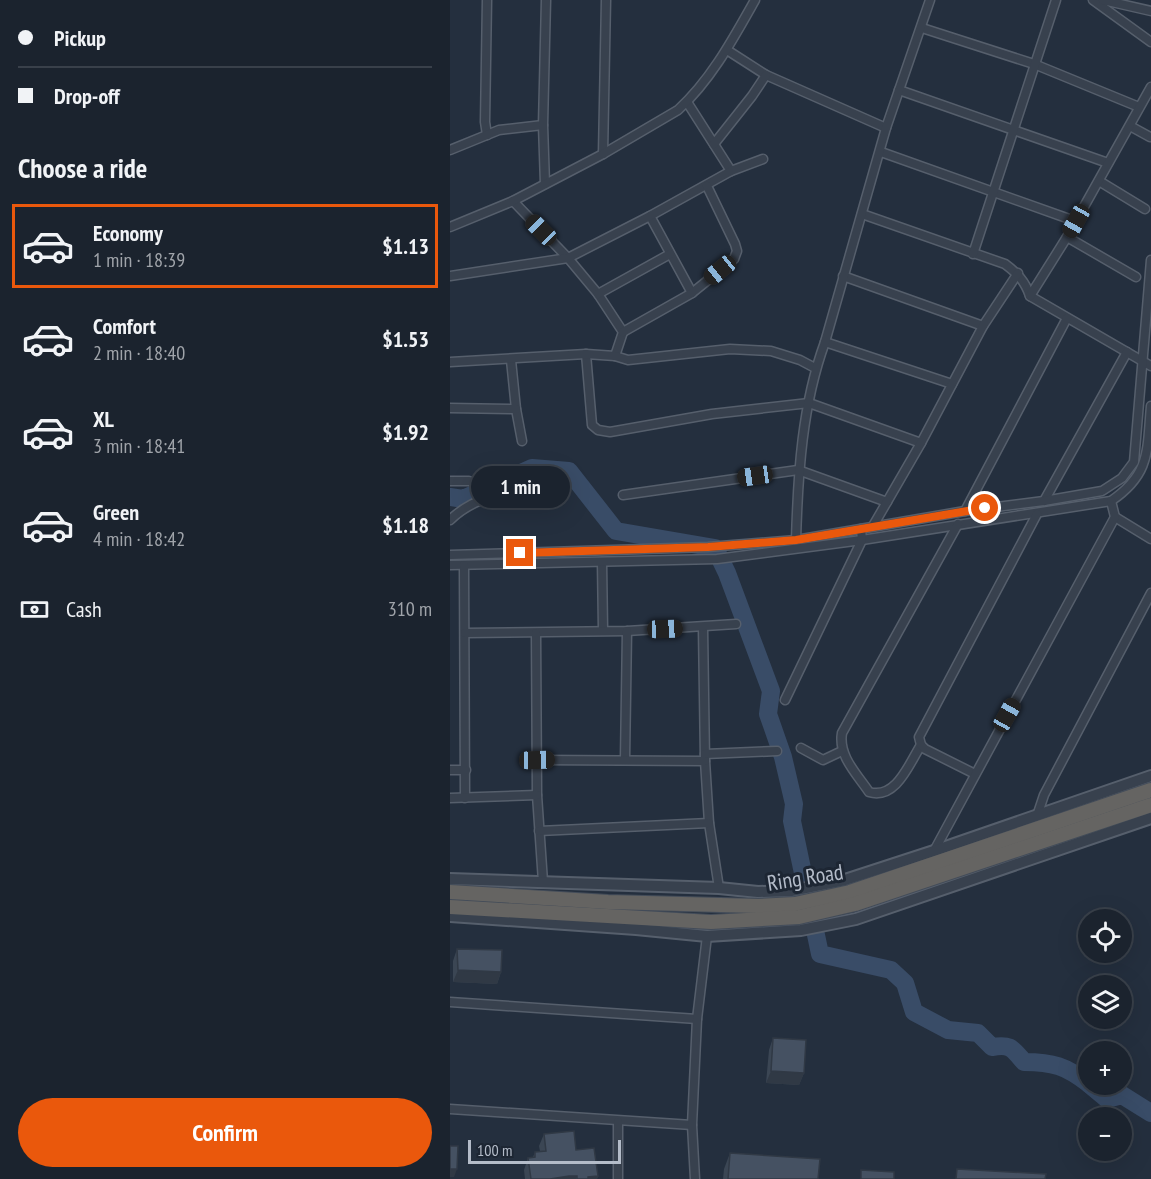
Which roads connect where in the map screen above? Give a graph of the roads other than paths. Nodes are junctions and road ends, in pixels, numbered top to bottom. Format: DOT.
graph roads {
  1 [pos="487,0"];
  2 [pos="546,0"];
  3 [pos="606,0"];
  4 [pos="754,0"];
  5 [pos="930,0"];
  6 [pos="1056,0"];
  7 [pos="1093,0"];
  8 [pos="1103,0"];
  9 [pos="1151,10"];
  10 [pos="922,28"];
  11 [pos="1151,42"];
  12 [pos="727,50"];
  13 [pos="1034,64"];
  14 [pos="765,75"];
  15 [pos="1151,87"];
  16 [pos="899,90"];
  17 [pos="687,102"];
  18 [pos="1139,107"];
  19 [pos="543,125"];
  20 [pos="1130,126"];
  21 [pos="886,128"];
  22 [pos="1013,129"];
  23 [pos="487,135"];
  24 [pos="1150,137"];
  25 [pos="714,144"];
  26 [pos="450,150"];
  27 [pos="880,152"];
  28 [pos="603,154"];
  29 [pos="763,159"];
  30 [pos="1108,162"];
  31 [pos="731,171"];
  32 [pos="1099,181"];
  33 [pos="545,184"];
  34 [pos="707,186"];
  35 [pos="992,193"];
  36 [pos="513,201"];
  37 [pos="1145,208"];
  38 [pos="862,214"];
  39 [pos="650,216"];
  40 [pos="1076,221"];
  41 [pos="450,227"];
  42 [pos="1067,237"];
  43 [pos="670,254"];
  44 [pos="973,254"];
  45 [pos="568,258"];
  46 [pos="1151,260"];
  47 [pos="1018,273"];
  48 [pos="450,276"];
  49 [pos="843,276"];
  50 [pos="1136,277"];
  51 [pos="692,293"];
  52 [pos="598,294"];
  53 [pos="1030,296"];
  54 [pos="1067,318"];
  55 [pos="983,326"];
  56 [pos="623,332"];
  57 [pos="825,342"];
  58 [pos="1127,352"];
  59 [pos="586,354"];
  60 [pos="615,356"];
  61 [pos="511,360"];
  62 [pos="450,362"];
  63 [pos="1147,364"];
  64 [pos="815,368"];
  65 [pos="952,384"];
  66 [pos="809,403"];
  67 [pos="1151,406"];
  68 [pos="450,408"];
  69 [pos="516,409"];
  70 [pos="522,441"];
  71 [pos="921,443"];
  72 [pos="798,470"];
  73 [pos="450,481"];
  74 [pos="469,481"];
  75 [pos="538,488"];
  76 [pos="623,495"];
  77 [pos="1044,501"];
  78 [pos="1111,501"];
  79 [pos="887,502"];
  80 [pos="965,511"];
  81 [pos="1037,514"];
  82 [pos="1115,517"];
  83 [pos="450,520"];
  84 [pos="958,524"];
  85 [pos="873,526"];
  86 [pos="861,529"];
  87 [pos="1151,539"];
  88 [pos="796,540"];
  89 [pos="862,540"];
  90 [pos="450,555"];
  91 [pos="602,562"];
  92 [pos="450,565"];
  93 [pos="464,565"];
  94 [pos="1151,593"];
  95 [pos="736,624"];
  96 [pos="703,628"];
  97 [pos="603,630"];
  98 [pos="627,631"];
  99 [pos="465,633"];
  100 [pos="536,633"];
  101 [pos="785,700"];
  102 [pos="921,745"];
  103 [pos="801,748"];
  104 [pos="777,751"];
  105 [pos="842,752"];
  106 [pos="705,758"];
  107 [pos="625,759"];
  108 [pos="537,760"];
  109 [pos="450,770"];
  110 [pos="466,770"];
  111 [pos="975,774"];
  112 [pos="1151,776"];
  113 [pos="1151,790"];
  114 [pos="537,795"];
  115 [pos="450,798"];
  116 [pos="465,798"];
  117 [pos="1151,805"];
  118 [pos="1037,816"];
  119 [pos="1151,818"];
  120 [pos="709,822"];
  121 [pos="538,831"];
  122 [pos="934,851"];
  123 [pos="450,879"];
  124 [pos="543,882"];
  125 [pos="719,888"];
  126 [pos="450,892"];
  127 [pos="838,902"];
  128 [pos="450,908"];
  129 [pos="797,910"];
  130 [pos="450,916"];
  131 [pos="707,936"];
  132 [pos="450,1002"];
  133 [pos="697,1019"];
  134 [pos="450,1109"];
  135 [pos="618,1122"];
  136 [pos="692,1125"];
  137 [pos="618,1179"];
  138 [pos="695,1179"];
  1 -- 23 [label="street"];
  2 -- 19 [label="street"];
  3 -- 28 [label="street"];
  4 -- 12 [label="street"];
  5 -- 10 [label="street"];
  6 -- 13 [label="street"];
  7 -- 11 [label="street"];
  8 -- 9 [label="street"];
  10 -- 13 [label="street"];
  10 -- 16 [label="street"];
  12 -- 14 [label="street"];
  12 -- 17 [label="street"];
  13 -- 18 [label="street"];
  13 -- 22 [label="street"];
  14 -- 21 [label="street"];
  14 -- 25 [label="street"];
  15 -- 18 [label="street"];
  16 -- 21 [label="street"];
  16 -- 22 [label="street"];
  17 -- 25 [label="street"];
  17 -- 28 [label="street"];
  18 -- 20 [label="street"];
  19 -- 23 [label="street"];
  19 -- 33 [label="street"];
  20 -- 24 [label="street"];
  20 -- 30 [label="street"];
  21 -- 27 [label="street"];
  22 -- 30 [label="street"];
  22 -- 35 [label="street"];
  23 -- 26 [label="street"];
  25 -- 31 [label="street"];
  27 -- 35 [label="street"];
  27 -- 38 [label="street"];
  28 -- 33 [label="street"];
  29 -- 31 [label="street"];
  30 -- 32 [label="street"];
  31 -- 34 [label="street"];
  32 -- 37 [label="street"];
  32 -- 40 [label="street"];
  33 -- 36 [label="street"];
  34 -- 39 [label="street"];
  34 -- 51 [label="street"];
  35 -- 40 [label="street"];
  35 -- 44 [label="street"];
  36 -- 41 [label="street"];
  36 -- 45 [label="street"];
  38 -- 44 [label="street"];
  38 -- 49 [label="street"];
  39 -- 43 [label="street"];
  39 -- 45 [label="street"];
  40 -- 42 [label="street"];
  42 -- 50 [label="street"];
  42 -- 53 [label="street"];
  43 -- 51 [label="street"];
  43 -- 52 [label="street"];
  44 -- 47 [label="street"];
  45 -- 48 [label="street"];
  45 -- 52 [label="street"];
  46 -- 63 [label="street"];
  47 -- 53 [label="street"];
  47 -- 55 [label="street"];
  49 -- 55 [label="street"];
  49 -- 57 [label="street"];
  51 -- 56 [label="street"];
  52 -- 56 [label="street"];
  53 -- 54 [label="street"];
  54 -- 58 [label="street"];
  54 -- 80 [label="street"];
  55 -- 65 [label="street"];
  56 -- 60 [label="street"];
  57 -- 64 [label="street"];
  57 -- 65 [label="street"];
  58 -- 63 [label="street"];
  58 -- 77 [label="street"];
  59 -- 60 [label="street"];
  59 -- 61 [label="street"];
  59 -- 66 [label="street"];
  60 -- 64 [label="street"];
  61 -- 62 [label="street"];
  61 -- 69 [label="street"];
  63 -- 77 [label="street"];
  64 -- 66 [label="street"];
  65 -- 71 [label="street"];
  66 -- 71 [label="street"];
  66 -- 72 [label="street"];
  67 -- 78 [label="street"];
  68 -- 69 [label="street"];
  69 -- 70 [label="street"];
  71 -- 79 [label="street"];
  72 -- 76 [label="street"];
  72 -- 79 [label="street"];
  72 -- 88 [label="street"];
  73 -- 74 [label="street"];
  75 -- 83 [label="street"];
  77 -- 80 [label="street"];
  78 -- 81 [label="street"];
  78 -- 82 [label="street"];
  79 -- 85 [label="street"];
  80 -- 85 [label="street"];
  81 -- 84 [label="street"];
  81 -- 102 [label="street"];
  82 -- 87 [label="street"];
  82 -- 111 [label="street"];
  84 -- 89 [label="street"];
  84 -- 105 [label="street"];
  85 -- 86 [label="street"];
  86 -- 88 [label="street"];
  86 -- 89 [label="street"];
  88 -- 90 [label="street"];
  89 -- 91 [label="street"];
  89 -- 101 [label="street"];
  91 -- 93 [label="street"];
  91 -- 97 [label="street"];
  92 -- 93 [label="street"];
  93 -- 99 [label="street"];
  94 -- 118 [label="street"];
  95 -- 96 [label="street"];
  96 -- 98 [label="street"];
  96 -- 106 [label="street"];
  97 -- 98 [label="street"];
  97 -- 100 [label="street"];
  98 -- 107 [label="street"];
  99 -- 100 [label="street"];
  99 -- 110 [label="street"];
  100 -- 108 [label="street"];
  102 -- 105 [label="street"];
  102 -- 111 [label="street"];
  103 -- 105 [label="street"];
  104 -- 106 [label="street"];
  106 -- 107 [label="street"];
  106 -- 120 [label="street"];
  107 -- 108 [label="street"];
  108 -- 114 [label="street"];
  109 -- 110 [label="street"];
  110 -- 116 [label="street"];
  111 -- 122 [label="street"];
  112 -- 118 [label="street"];
  113 -- 127 [label="highway, Ring Road"];
  114 -- 116 [label="street"];
  114 -- 121 [label="street"];
  115 -- 116 [label="street"];
  117 -- 127 [label="highway, Ring Road"];
  118 -- 122 [label="street"];
  119 -- 127 [label="street"];
  120 -- 121 [label="street"];
  120 -- 125 [label="street"];
  121 -- 124 [label="street"];
  122 -- 127 [label="street"];
  123 -- 124 [label="street"];
  124 -- 125 [label="street"];
  125 -- 129 [label="street"];
  126 -- 129 [label="highway, Ring Road"];
  127 -- 129 [label="highway, Ring Road"];
  127 -- 129 [label="street"];
  128 -- 129 [label="highway, Ring Road"];
  129 -- 131 [label="street"];
  130 -- 131 [label="street"];
  131 -- 133 [label="street"];
  132 -- 133 [label="street"];
  133 -- 136 [label="street"];
  134 -- 135 [label="street"];
  135 -- 136 [label="street"];
  135 -- 137 [label="street"];
  136 -- 138 [label="street"];
}
